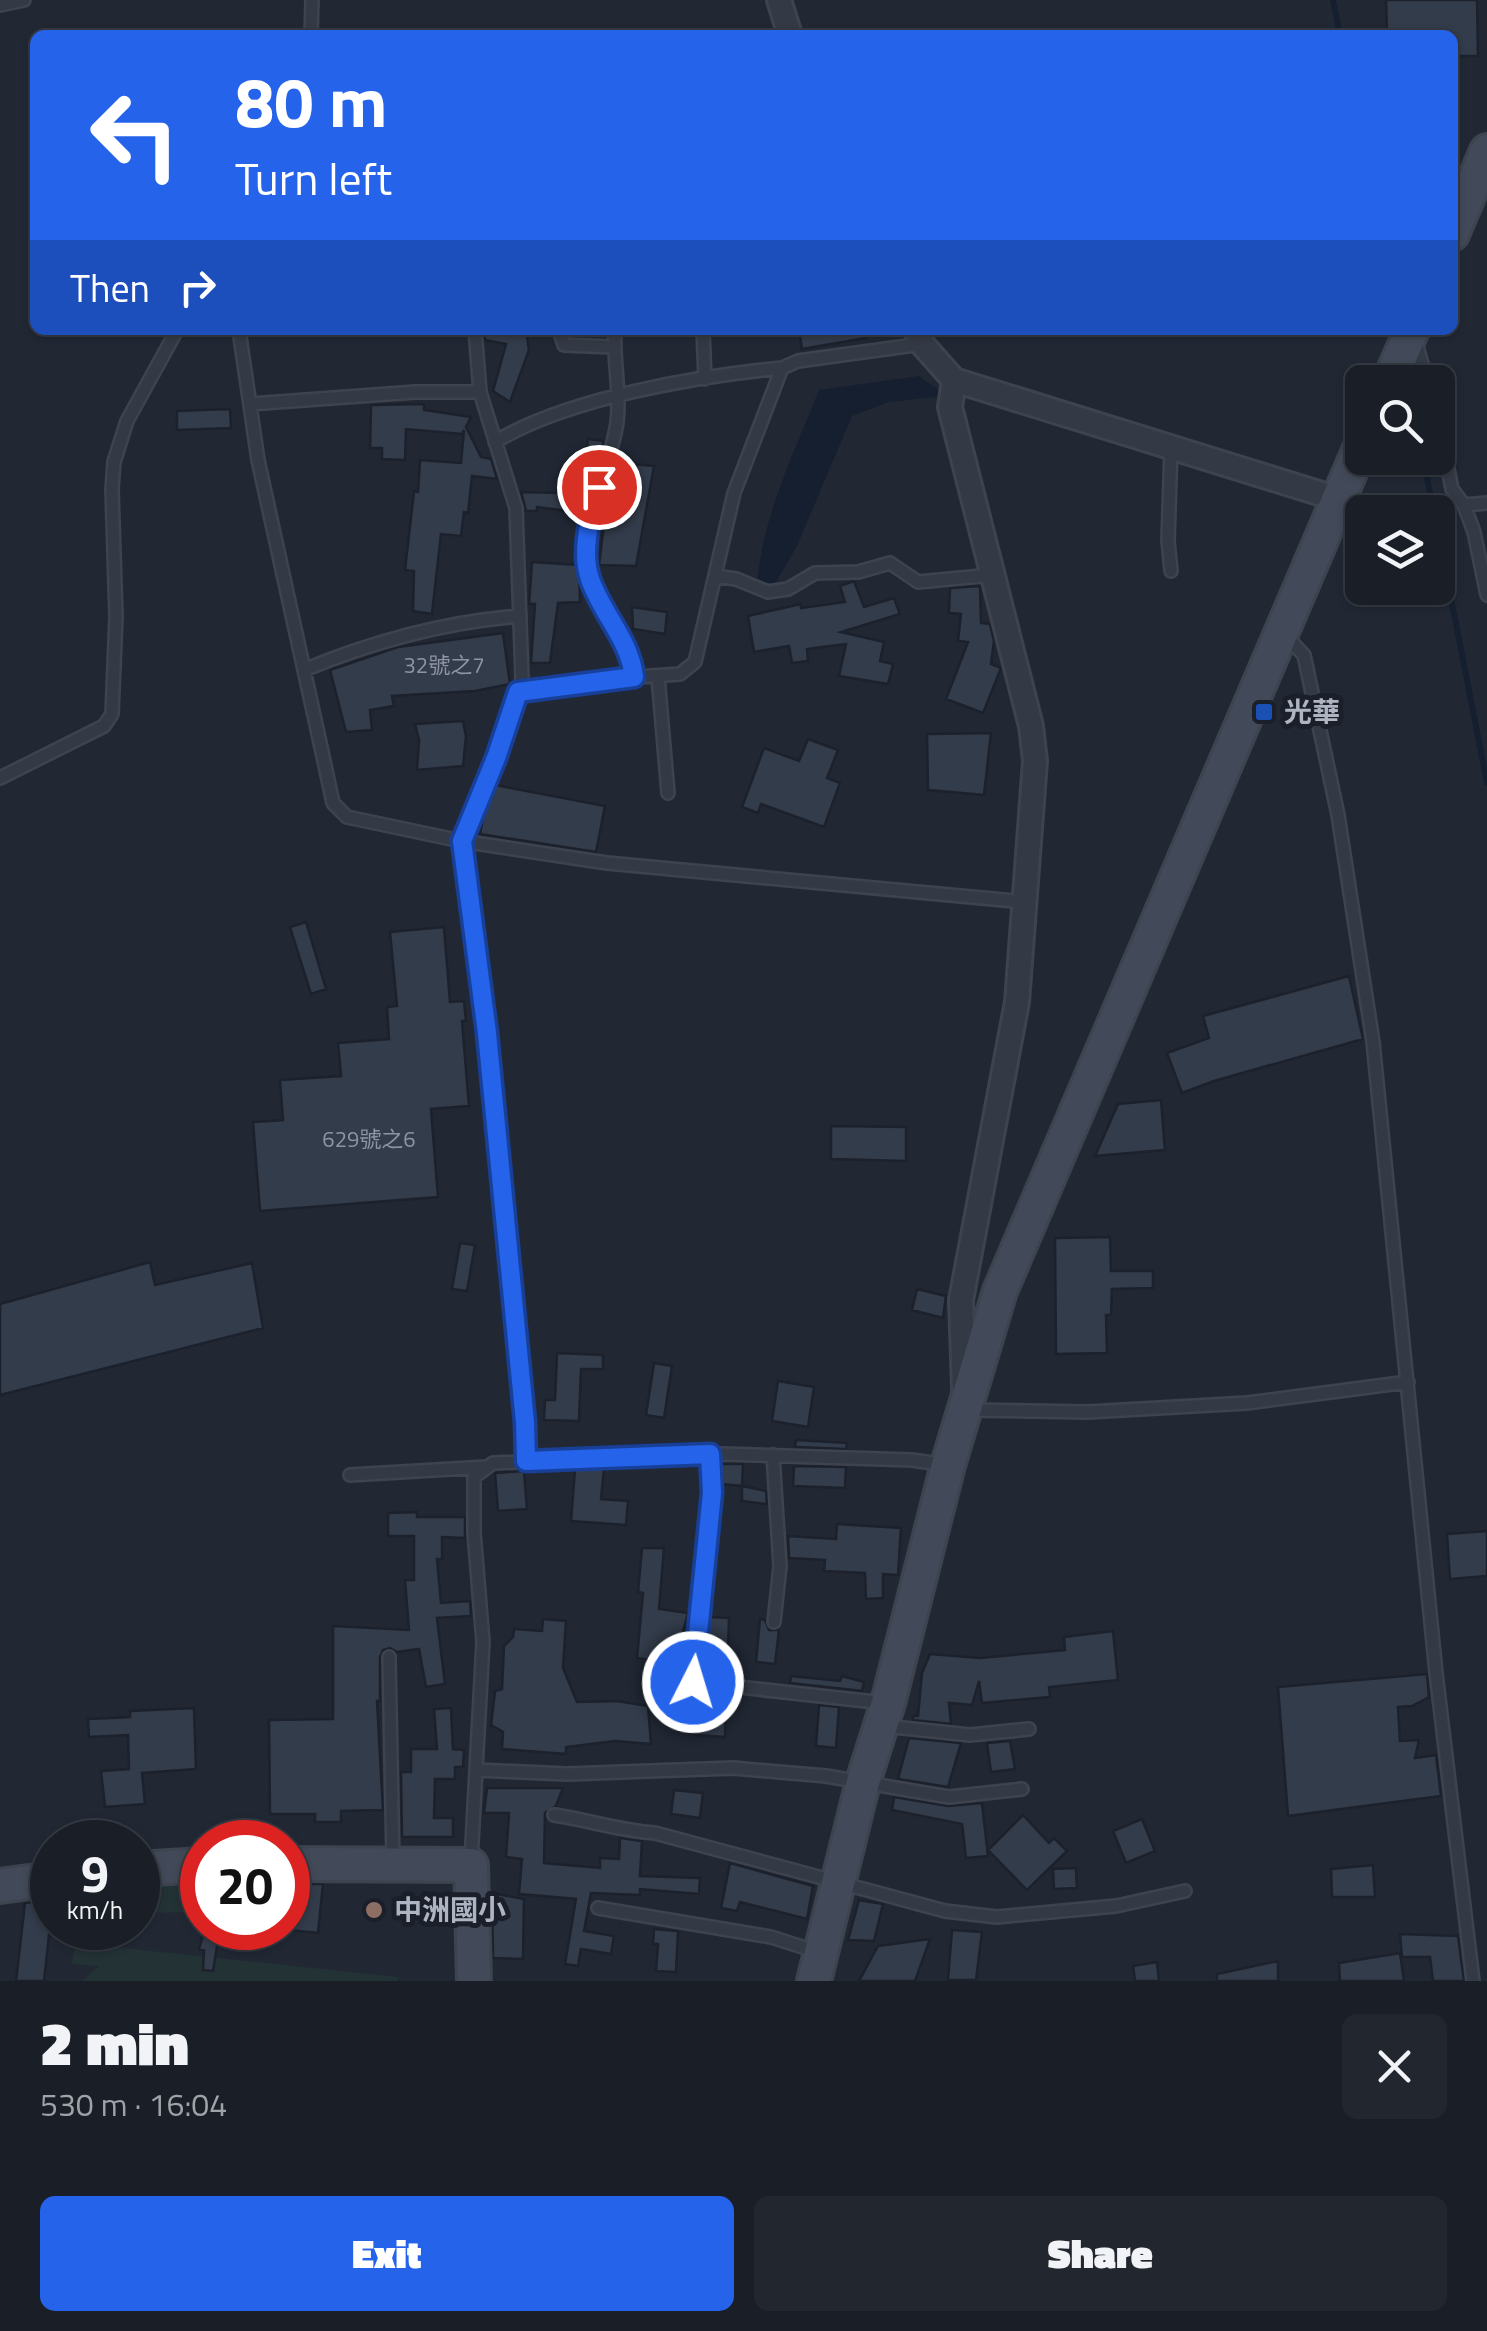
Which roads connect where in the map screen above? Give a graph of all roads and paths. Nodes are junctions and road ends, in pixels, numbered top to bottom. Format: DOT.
graph roads {
  1 [pos="24,0"];
  2 [pos="312,0"];
  3 [pos="780,0"];
  4 [pos="0,6"];
  5 [pos="311,30"];
  6 [pos="789,30"];
  7 [pos="1487,151"];
  8 [pos="1458,220"];
  9 [pos="173,335"];
  10 [pos="240,335"];
  11 [pos="475,335"];
  12 [pos="560,335"];
  13 [pos="615,335"];
  14 [pos="703,335"];
  15 [pos="1410,335"];
  16 [pos="1414,335"];
  17 [pos="919,337"];
  18 [pos="614,347"];
  19 [pos="1397,365"];
  20 [pos="1423,365"];
  21 [pos="782,368"];
  22 [pos="705,379"];
  23 [pos="954,380"];
  24 [pos="480,392"];
  25 [pos="618,395"];
  26 [pos="251,404"];
  27 [pos="495,442"];
  28 [pos="1171,448"];
  29 [pos="1349,475"];
  30 [pos="1449,475"];
  31 [pos="1338,500"];
  32 [pos="1487,503"];
  33 [pos="1464,505"];
  34 [pos="1171,570"];
  35 [pos="992,575"];
  36 [pos="715,576"];
  37 [pos="1487,595"];
  38 [pos="520,616"];
  39 [pos="1281,631"];
  40 [pos="304,670"];
  41 [pos="634,677"];
  42 [pos="658,677"];
  43 [pos="518,692"];
  44 [pos="0,778"];
  45 [pos="668,793"];
  46 [pos="462,841"];
  47 [pos="1025,902"];
  48 [pos="1408,1382"];
  49 [pos="965,1410"];
  50 [pos="710,1454"];
  51 [pos="772,1455"];
  52 [pos="526,1461"];
  53 [pos="948,1465"];
  54 [pos="487,1467"];
  55 [pos="350,1475"];
  56 [pos="774,1622"];
  57 [pos="389,1657"];
  58 [pos="884,1714"];
  59 [pos="1029,1728"];
  60 [pos="477,1770"];
  61 [pos="863,1782"];
  62 [pos="1022,1789"];
  63 [pos="554,1815"];
  64 [pos="310,1864"];
  65 [pos="393,1864"];
  66 [pos="471,1865"];
  67 [pos="839,1881"];
  68 [pos="30,1882"];
  69 [pos="0,1886"];
  70 [pos="1185,1892"];
  71 [pos="598,1908"];
  72 [pos="818,1967"];
  73 [pos="480,1980"];
  74 [pos="1473,1981"];
  1 -- 4 [label="lane"];
  2 -- 5 [label="lane"];
  3 -- 6 [label="street"];
  7 -- 8 [label="main road"];
  9 -- 44 [label="lane"];
  10 -- 26 [label="lane"];
  11 -- 24 [label="lane"];
  12 -- 18 [label="lane"];
  13 -- 18 [label="lane"];
  14 -- 22 [label="lane"];
  15 -- 19 [label="main road"];
  16 -- 20 [label="lane"];
  17 -- 21 [label="lane"];
  17 -- 23 [label="street"];
  18 -- 25 [label="lane"];
  21 -- 22 [label="lane"];
  21 -- 36 [label="lane"];
  22 -- 25 [label="lane"];
  23 -- 28 [label="street"];
  23 -- 35 [label="street"];
  24 -- 26 [label="lane"];
  24 -- 27 [label="lane"];
  25 -- 27 [label="lane"];
  25 -- 41 [label="lane"];
  26 -- 40 [label="lane"];
  27 -- 38 [label="lane"];
  28 -- 31 [label="street"];
  28 -- 34 [label="lane"];
  29 -- 31 [label="main road"];
  30 -- 33 [label="lane"];
  31 -- 39 [label="main road"];
  32 -- 33 [label="lane"];
  33 -- 37 [label="lane"];
  35 -- 36 [label="lane"];
  35 -- 47 [label="street"];
  36 -- 42 [label="lane"];
  38 -- 40 [label="lane"];
  38 -- 43 [label="lane"];
  39 -- 48 [label="lane"];
  39 -- 49 [label="main road"];
  40 -- 46 [label="lane"];
  41 -- 42 [label="lane"];
  41 -- 43 [label="lane"];
  42 -- 45 [label="lane"];
  43 -- 46 [label="lane"];
  46 -- 47 [label="lane"];
  46 -- 52 [label="lane"];
  47 -- 49 [label="street"];
  48 -- 49 [label="lane"];
  48 -- 74 [label="lane"];
  49 -- 53 [label="main road"];
  50 -- 51 [label="lane"];
  50 -- 52 [label="lane"];
  50 -- 58 [label="lane"];
  51 -- 53 [label="lane"];
  51 -- 56 [label="lane"];
  52 -- 54 [label="lane"];
  53 -- 58 [label="main road"];
  54 -- 55 [label="lane"];
  54 -- 60 [label="lane"];
  57 -- 65 [label="lane"];
  58 -- 59 [label="lane"];
  58 -- 61 [label="main road"];
  60 -- 61 [label="lane"];
  60 -- 66 [label="lane"];
  61 -- 62 [label="lane"];
  61 -- 67 [label="main road"];
  63 -- 67 [label="lane"];
  64 -- 65 [label="main road"];
  65 -- 66 [label="main road"];
  66 -- 73 [label="main road"];
  67 -- 70 [label="lane"];
  67 -- 72 [label="main road"];
  68 -- 69 [label="main road"];
  71 -- 72 [label="lane"];
}
